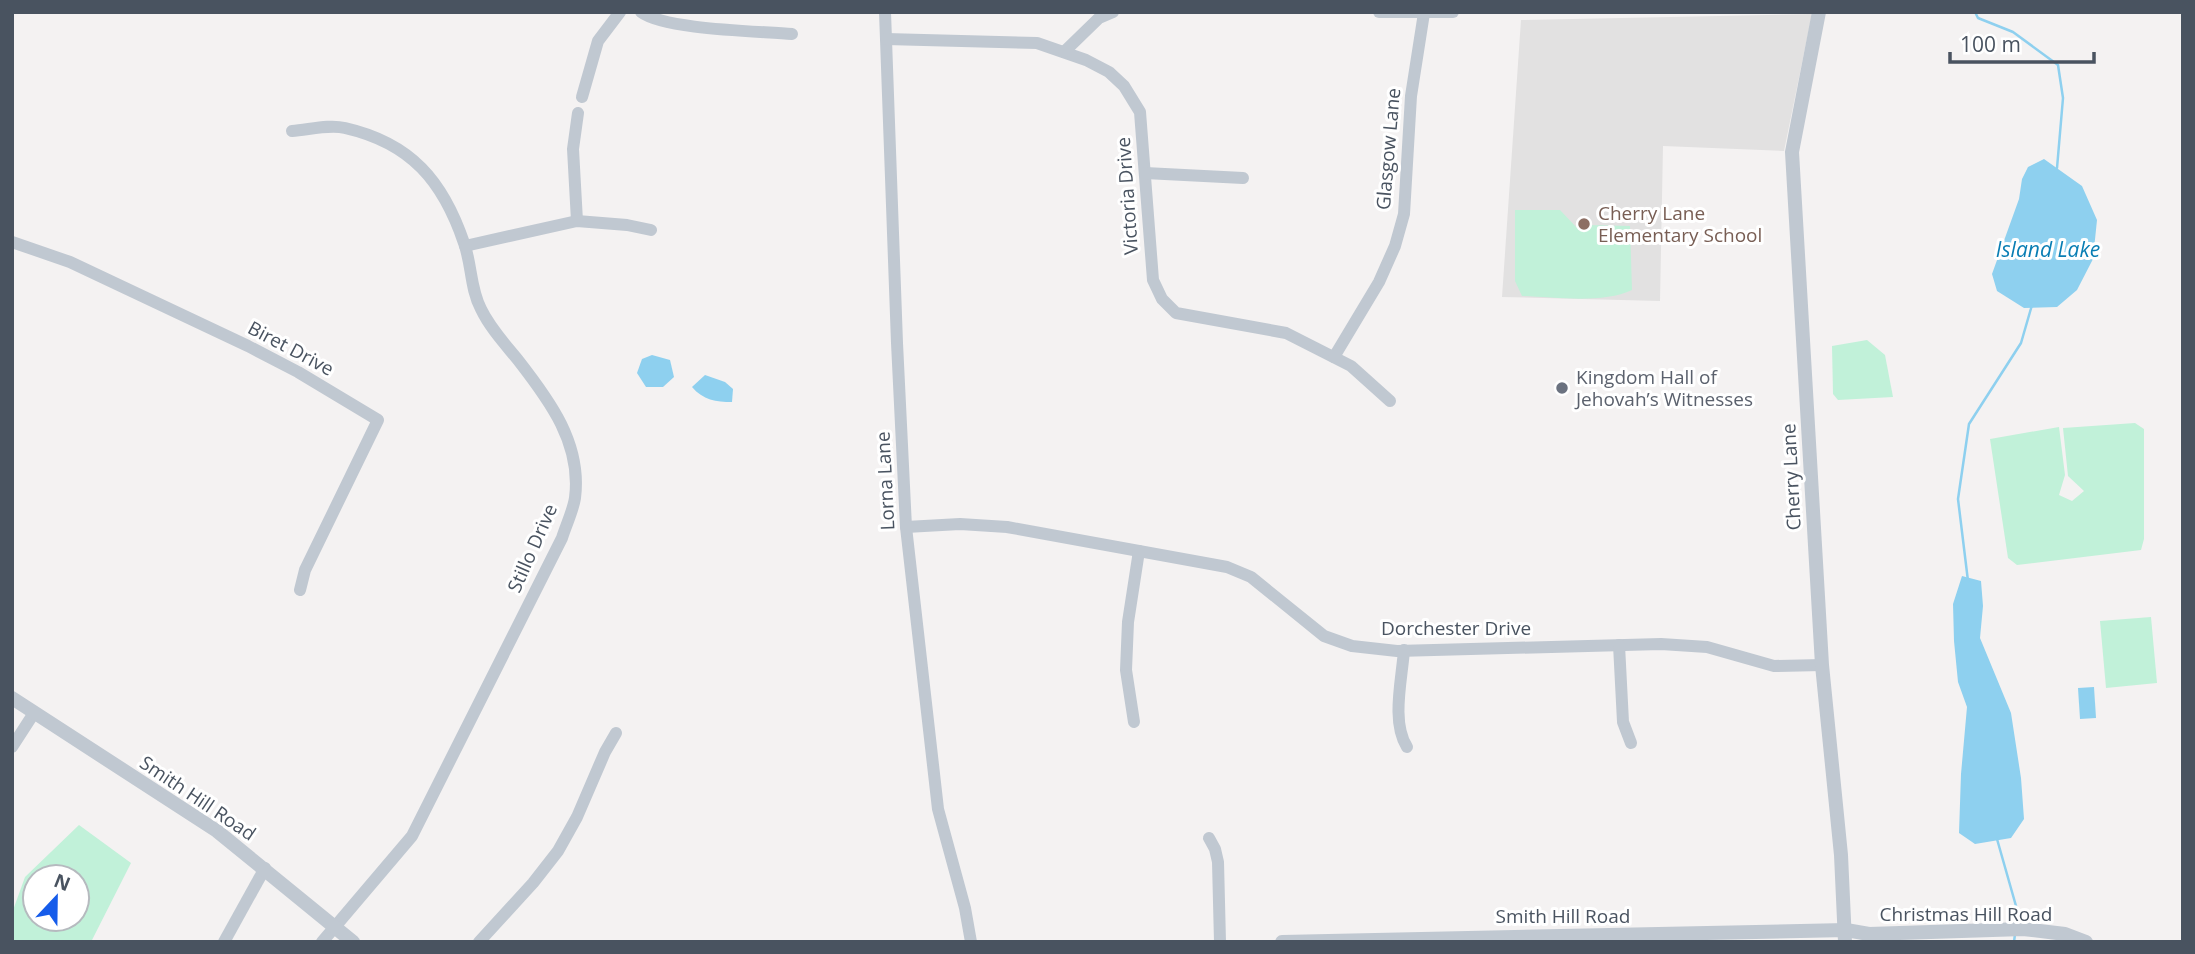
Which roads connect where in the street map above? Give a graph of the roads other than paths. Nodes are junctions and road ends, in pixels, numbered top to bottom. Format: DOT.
graph roads {
  1 [pos="620,12"];
  2 [pos="641,12"];
  3 [pos="885,12"];
  4 [pos="1113,12"];
  5 [pos="1379,12"];
  6 [pos="1453,12"];
  7 [pos="1819,12"];
  8 [pos="1424,13"];
  9 [pos="792,34"];
  10 [pos="886,39"];
  11 [pos="1064,52"];
  12 [pos="582,97"];
  13 [pos="578,113"];
  14 [pos="292,131"];
  15 [pos="1145,173"];
  16 [pos="1243,178"];
  17 [pos="577,221"];
  18 [pos="651,230"];
  19 [pos="12,242"];
  20 [pos="465,246"];
  21 [pos="1334,357"];
  22 [pos="1390,401"];
  23 [pos="906,527"];
  24 [pos="1139,551"];
  25 [pos="300,590"];
  26 [pos="1619,645"];
  27 [pos="1404,650"];
  28 [pos="1822,665"];
  29 [pos="12,698"];
  30 [pos="34,713"];
  31 [pos="1134,722"];
  32 [pos="616,733"];
  33 [pos="1631,743"];
  34 [pos="12,747"];
  35 [pos="1407,747"];
  36 [pos="1209,838"];
  37 [pos="265,868"];
  38 [pos="335,925"];
  39 [pos="1845,936"];
  40 [pos="1599,939"];
  41 [pos="224,942"];
  42 [pos="322,942"];
  43 [pos="353,942"];
  44 [pos="479,942"];
  45 [pos="971,942"];
  46 [pos="1220,942"];
  47 [pos="1282,942"];
  48 [pos="2086,942"];
  1 -- 12 [label="street"];
  2 -- 9 [label="street"];
  3 -- 10 [label="street, Lorna Lane"];
  4 -- 11 [label="street"];
  5 -- 8 [label="street"];
  6 -- 8 [label="street"];
  7 -- 28 [label="street, Cherry Lane"];
  8 -- 21 [label="street, Glasgow Lane"];
  10 -- 11 [label="street, Victoria Drive"];
  10 -- 23 [label="street, Lorna Lane"];
  11 -- 15 [label="street, Victoria Drive"];
  13 -- 17 [label="street"];
  14 -- 20 [label="street, Stillo Drive"];
  15 -- 16 [label="street"];
  15 -- 21 [label="street, Victoria Drive"];
  17 -- 18 [label="street"];
  17 -- 20 [label="street"];
  19 -- 25 [label="street, Biret Drive"];
  20 -- 38 [label="street, Stillo Drive"];
  21 -- 22 [label="street, Victoria Drive"];
  23 -- 24 [label="street, Dorchester Drive"];
  23 -- 45 [label="street, Lorna Lane"];
  24 -- 27 [label="street, Dorchester Drive"];
  24 -- 31 [label="street"];
  26 -- 27 [label="street, Dorchester Drive"];
  26 -- 28 [label="street, Dorchester Drive"];
  26 -- 33 [label="street"];
  27 -- 35 [label="street"];
  28 -- 39 [label="street, Cherry Lane"];
  29 -- 30 [label="street, Smith Hill Road"];
  30 -- 34 [label="street"];
  30 -- 37 [label="street, Smith Hill Road"];
  32 -- 44 [label="street"];
  36 -- 46 [label="street"];
  37 -- 38 [label="street, Smith Hill Road"];
  37 -- 41 [label="street"];
  38 -- 42 [label="street, Stillo Drive"];
  38 -- 43 [label="street, Smith Hill Road"];
  39 -- 40 [label="street, Smith Hill Road"];
  39 -- 48 [label="street, Christmas Hill Road"];
  40 -- 47 [label="street, Smith Hill Road"];
}
